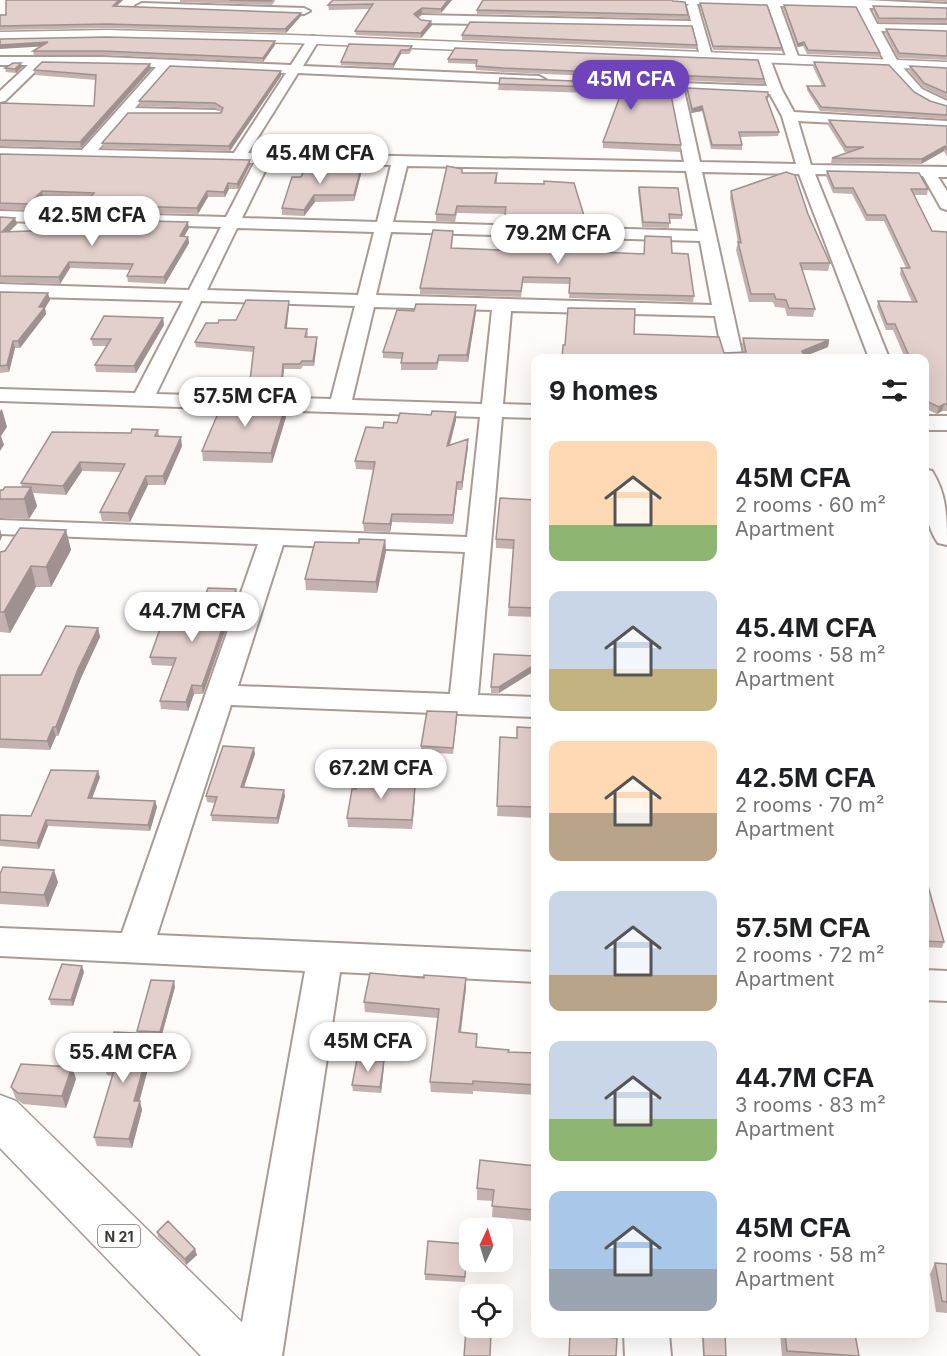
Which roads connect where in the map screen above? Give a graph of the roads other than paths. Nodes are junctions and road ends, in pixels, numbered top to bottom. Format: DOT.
graph roads {
  1 [pos="674,0"];
  2 [pos="692,0"];
  3 [pos="772,1"];
  4 [pos="860,2"];
  5 [pos="142,6"];
  6 [pos="947,7"];
  7 [pos="300,20"];
  8 [pos="241,23"];
  9 [pos="698,25"];
  10 [pos="419,27"];
  11 [pos="873,27"];
  12 [pos="947,29"];
  13 [pos="0,36"];
  14 [pos="313,40"];
  15 [pos="706,56"];
  16 [pos="764,58"];
  17 [pos="793,60"];
  18 [pos="0,61"];
  19 [pos="39,61"];
  20 [pos="166,64"];
  21 [pos="892,64"];
  22 [pos="947,66"];
  23 [pos="294,69"];
  24 [pos="556,81"];
  25 [pos="907,81"];
  26 [pos="927,82"];
  27 [pos="616,84"];
  28 [pos="676,86"];
  29 [pos="775,90"];
  30 [pos="0,98"];
  31 [pos="947,106"];
  32 [pos="125,112"];
  33 [pos="215,114"];
  34 [pos="789,116"];
  35 [pos="947,125"];
  36 [pos="0,153"];
  37 [pos="87,154"];
  38 [pos="238,158"];
  39 [pos="264,158"];
  40 [pos="400,161"];
  41 [pos="693,167"];
  42 [pos="805,169"];
  43 [pos="928,172"];
  44 [pos="947,172"];
  45 [pos="947,205"];
  46 [pos="0,216"];
  47 [pos="231,222"];
  48 [pos="384,227"];
  49 [pos="707,236"];
  50 [pos="0,290"];
  51 [pos="195,296"];
  52 [pos="366,301"];
  53 [pos="502,305"];
  54 [pos="723,311"];
  55 [pos="732,354"];
  56 [pos="877,354"];
  57 [pos="0,395"];
  58 [pos="143,399"];
  59 [pos="340,406"];
  60 [pos="492,411"];
  61 [pos="531,412"];
  62 [pos="929,423"];
  63 [pos="947,423"];
  64 [pos="929,489"];
  65 [pos="12,534"];
  66 [pos="273,537"];
  67 [pos="947,538"];
  68 [pos="478,545"];
  69 [pos="220,695"];
  70 [pos="463,704"];
  71 [pos="531,707"];
  72 [pos="0,942"];
  73 [pos="135,948"];
  74 [pos="325,957"];
  75 [pos="531,967"];
  76 [pos="929,984"];
  77 [pos="947,986"];
  78 [pos="0,1116"];
  79 [pos="647,1338"];
  80 [pos="238,1356"];
  81 [pos="258,1356"];
  82 [pos="648,1356"];
  1 -- 2 [label="street"];
  2 -- 3 [label="street"];
  2 -- 9 [label="street"];
  3 -- 4 [label="street"];
  3 -- 17 [label="street"];
  4 -- 6 [label="street"];
  4 -- 11 [label="street"];
  5 -- 8 [label="street"];
  7 -- 8 [label="street"];
  7 -- 8 [label="street"];
  7 -- 14 [label="street"];
  8 -- 13 [label="street"];
  9 -- 10 [label="street"];
  9 -- 15 [label="street"];
  10 -- 14 [label="street"];
  10 -- 15 [label="street"];
  11 -- 12 [label="street"];
  11 -- 21 [label="street"];
  14 -- 23 [label="street"];
  15 -- 16 [label="street"];
  16 -- 17 [label="street"];
  16 -- 29 [label="street"];
  17 -- 21 [label="street"];
  18 -- 19 [label="street"];
  19 -- 20 [label="street"];
  19 -- 30 [label="street"];
  20 -- 23 [label="street"];
  20 -- 32 [label="street"];
  21 -- 22 [label="street"];
  21 -- 25 [label="street"];
  23 -- 24 [label="street"];
  23 -- 38 [label="street"];
  25 -- 26 [label="street"];
  25 -- 31 [label="street"];
  27 -- 28 [label="street"];
  28 -- 29 [label="street"];
  28 -- 41 [label="street"];
  29 -- 34 [label="street"];
  32 -- 33 [label="street"];
  32 -- 37 [label="street"];
  34 -- 35 [label="street"];
  34 -- 42 [label="street"];
  36 -- 37 [label="street"];
  37 -- 38 [label="street"];
  38 -- 39 [label="street"];
  39 -- 40 [label="street"];
  39 -- 47 [label="street"];
  40 -- 41 [label="street"];
  40 -- 48 [label="street"];
  41 -- 42 [label="street"];
  41 -- 49 [label="street"];
  42 -- 43 [label="street"];
  42 -- 56 [label="street"];
  43 -- 44 [label="street"];
  43 -- 45 [label="street"];
  46 -- 47 [label="street"];
  47 -- 48 [label="street"];
  47 -- 51 [label="street"];
  48 -- 49 [label="street"];
  48 -- 52 [label="street"];
  49 -- 54 [label="street"];
  50 -- 51 [label="street"];
  51 -- 52 [label="street"];
  51 -- 58 [label="street"];
  52 -- 53 [label="street"];
  52 -- 59 [label="street"];
  53 -- 54 [label="street"];
  53 -- 60 [label="street"];
  54 -- 55 [label="street"];
  57 -- 58 [label="street"];
  58 -- 59 [label="street"];
  59 -- 60 [label="street"];
  60 -- 61 [label="street"];
  60 -- 68 [label="street"];
  62 -- 63 [label="street"];
  64 -- 67 [label="street"];
  65 -- 66 [label="street"];
  66 -- 68 [label="street"];
  66 -- 69 [label="street"];
  68 -- 70 [label="street"];
  69 -- 70 [label="street"];
  69 -- 73 [label="street"];
  70 -- 71 [label="street"];
  72 -- 73 [label="street"];
  73 -- 74 [label="street"];
  74 -- 75 [label="street"];
  74 -- 81 [label="street"];
  76 -- 77 [label="street"];
  78 -- 80 [label="street, N 21"];
  79 -- 82 [label="street"];
}
